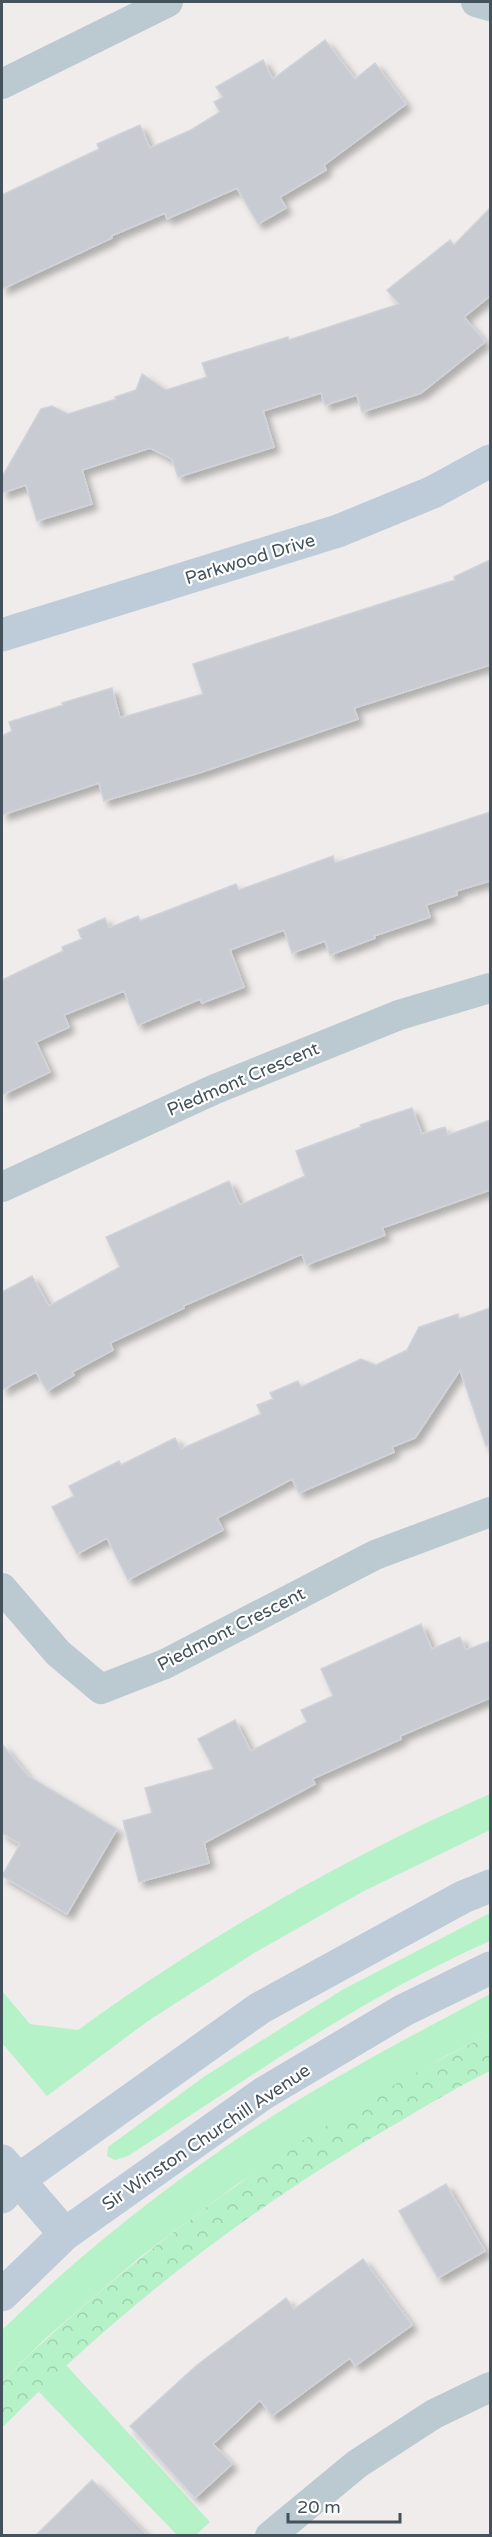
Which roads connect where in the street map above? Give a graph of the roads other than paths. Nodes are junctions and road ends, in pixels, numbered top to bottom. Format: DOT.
graph roads {
  1 [pos="168,2"];
  2 [pos="476,2"];
  3 [pos="490,6"];
  4 [pos="2,84"];
  5 [pos="490,461"];
  6 [pos="2,635"];
  7 [pos="490,988"];
  8 [pos="2,1186"];
  9 [pos="490,1512"];
  10 [pos="2,1588"];
  11 [pos="490,1886"];
  12 [pos="490,1968"];
  13 [pos="7,2180"];
  14 [pos="65,2234"];
  15 [pos="2,2295"];
  16 [pos="490,2387"];
  17 [pos="270,2535"];
  1 -- 4 [label="street"];
  2 -- 3 [label="street"];
  5 -- 6 [label="main road, Parkwood Drive"];
  7 -- 8 [label="street, Piedmont Crescent"];
  9 -- 10 [label="street, Piedmont Crescent"];
  11 -- 13 [label="main road"];
  12 -- 14 [label="main road, Sir Winston Churchill Avenue"];
  13 -- 14 [label="main road"];
  14 -- 15 [label="main road, Sir Winston Churchill Avenue"];
  16 -- 17 [label="street"];
}
